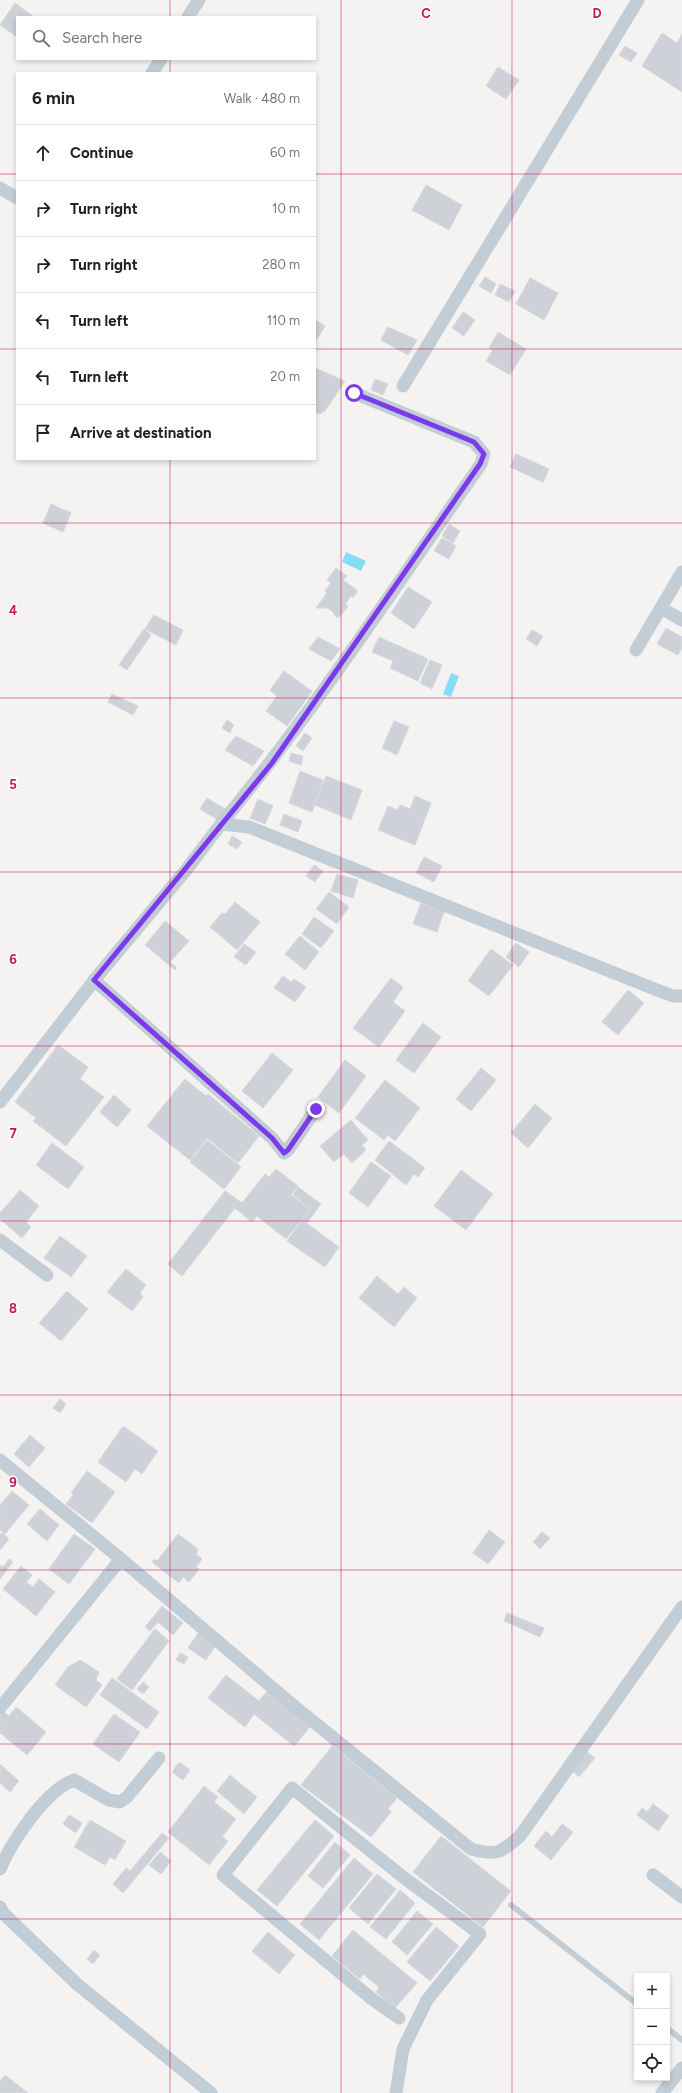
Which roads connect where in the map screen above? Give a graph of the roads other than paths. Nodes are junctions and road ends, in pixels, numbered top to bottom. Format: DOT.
graph roads {
  1 [pos="198,0"];
  2 [pos="638,0"];
  3 [pos="189,16"];
  4 [pos="160,60"];
  5 [pos="153,72"];
  6 [pos="0,188"];
  7 [pos="16,197"];
  8 [pos="403,386"];
  9 [pos="354,393"];
  10 [pos="682,572"];
  11 [pos="661,608"];
  12 [pos="682,620"];
  13 [pos="636,650"];
  14 [pos="221,824"];
  15 [pos="94,980"];
  16 [pos="682,996"];
  17 [pos="0,1102"];
  18 [pos="316,1109"];
  19 [pos="0,1240"];
  20 [pos="47,1275"];
  21 [pos="0,1460"];
  22 [pos="121,1559"];
  23 [pos="682,1607"];
  24 [pos="0,1708"];
  25 [pos="159,1758"];
  26 [pos="0,1869"];
  27 [pos="653,1875"];
  28 [pos="682,1897"];
  29 [pos="511,1905"];
  30 [pos="0,1906"];
  31 [pos="634,2002"];
  32 [pos="398,2018"];
  33 [pos="670,2030"];
  34 [pos="682,2040"];
  35 [pos="682,2068"];
  36 [pos="211,2093"];
  37 [pos="396,2093"];
  38 [pos="662,2093"];
  1 -- 3 [label="street"];
  2 -- 8 [label="street"];
  4 -- 5 [label="street"];
  6 -- 7 [label="street"];
  9 -- 14 [label="street"];
  10 -- 11 [label="street"];
  11 -- 12 [label="street"];
  11 -- 13 [label="street"];
  14 -- 15 [label="street"];
  14 -- 16 [label="street"];
  15 -- 17 [label="street"];
  15 -- 18 [label="street"];
  19 -- 20 [label="street"];
  21 -- 22 [label="street"];
  22 -- 23 [label="street"];
  22 -- 24 [label="street"];
  25 -- 26 [label="street"];
  27 -- 28 [label="street"];
  29 -- 31 [label="lane"];
  30 -- 36 [label="street"];
  32 -- 37 [label="street"];
  33 -- 34 [label="lane"];
  35 -- 38 [label="street"];
}
